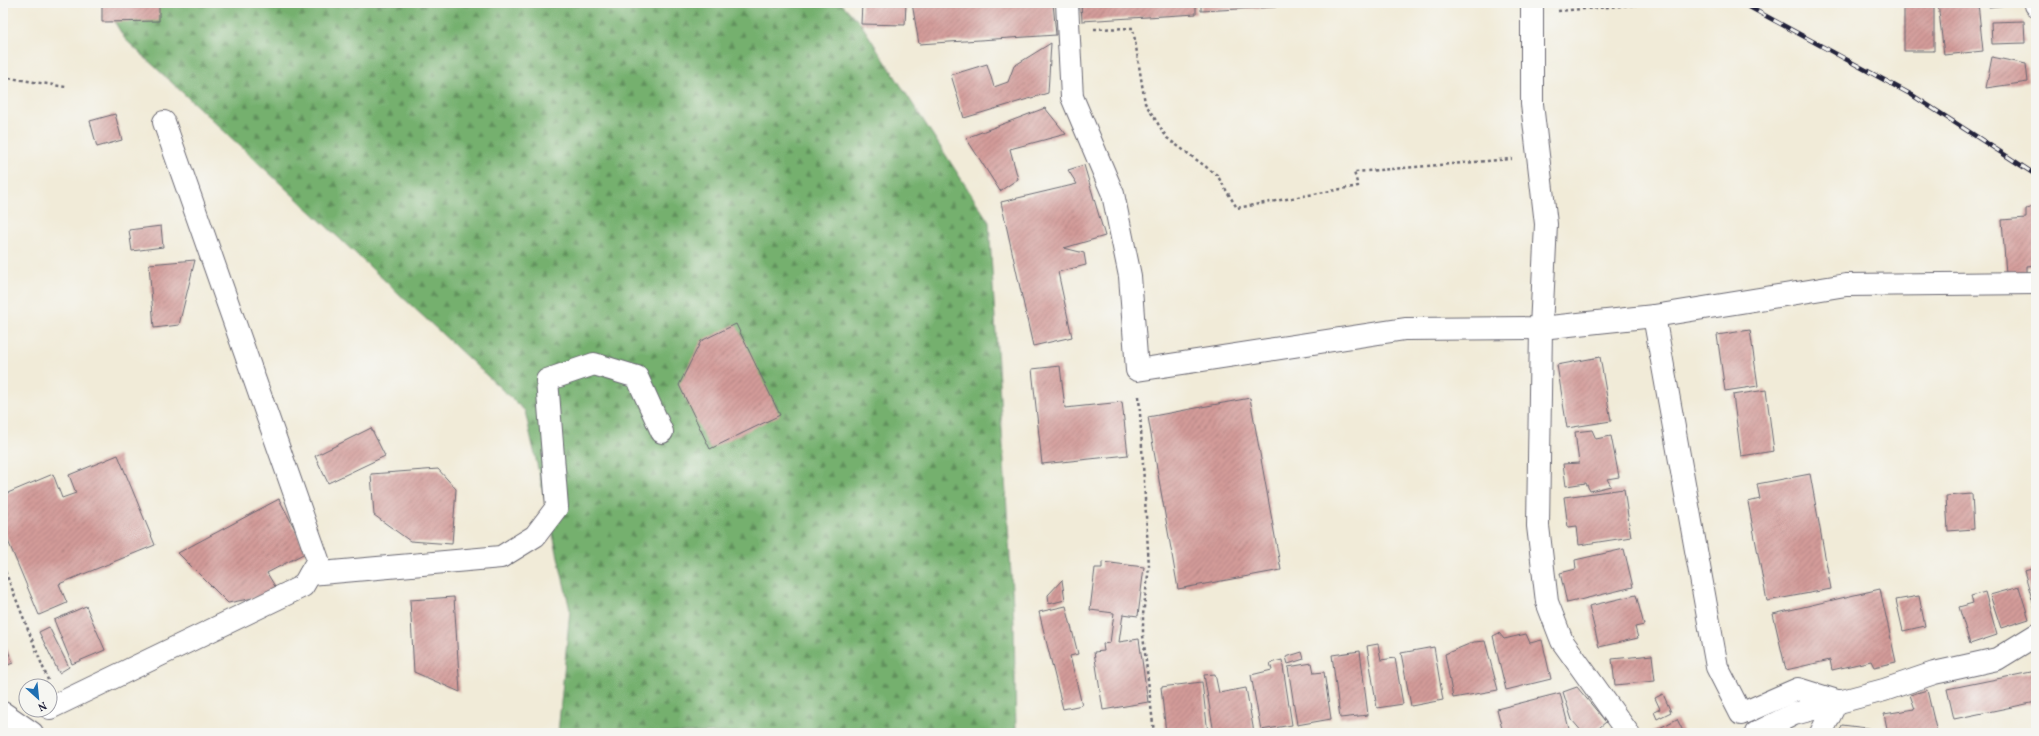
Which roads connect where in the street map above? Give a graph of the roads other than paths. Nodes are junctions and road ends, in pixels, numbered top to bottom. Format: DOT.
graph roads {
  1 [pos="1067,3"];
  2 [pos="1532,8"];
  3 [pos="164,122"];
  4 [pos="2036,283"];
  5 [pos="1654,316"];
  6 [pos="1541,328"];
  7 [pos="662,432"];
  8 [pos="310,574"];
  9 [pos="2036,635"];
  10 [pos="1837,701"];
  11 [pos="58,704"];
  12 [pos="29,718"];
  13 [pos="18,723"];
  14 [pos="1628,733"];
  15 [pos="1756,733"];
  16 [pos="1821,733"];
  1 -- 6 [label="street"];
  2 -- 6 [label="street"];
  3 -- 8 [label="street"];
  4 -- 5 [label="street"];
  5 -- 6 [label="street"];
  5 -- 10 [label="street"];
  6 -- 14 [label="street"];
  7 -- 8 [label="street"];
  8 -- 11 [label="street"];
  9 -- 10 [label="street"];
  10 -- 15 [label="street"];
  10 -- 16 [label="street"];
  12 -- 13 [label="street"];
}
